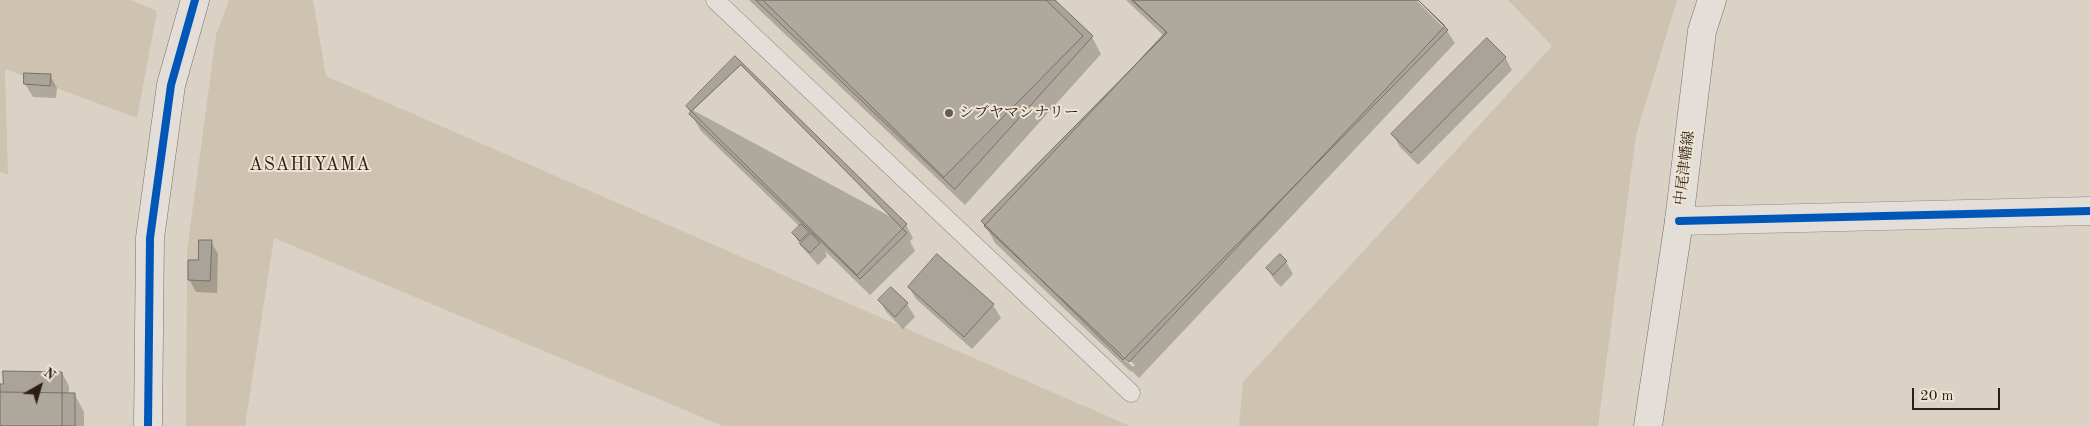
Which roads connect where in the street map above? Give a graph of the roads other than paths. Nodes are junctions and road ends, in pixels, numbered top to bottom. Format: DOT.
graph roads {
  1 [pos="194,0"];
  2 [pos="715,0"];
  3 [pos="1712,0"];
  4 [pos="2090,211"];
  5 [pos="1679,222"];
  6 [pos="1131,393"];
  7 [pos="148,426"];
  8 [pos="1648,426"];
  1 -- 7 [label="street"];
  2 -- 6 [label="lane"];
  3 -- 5 [label="street, 中尾津幡線"];
  4 -- 5 [label="street"];
  5 -- 8 [label="street, 中尾津幡線"];
}
